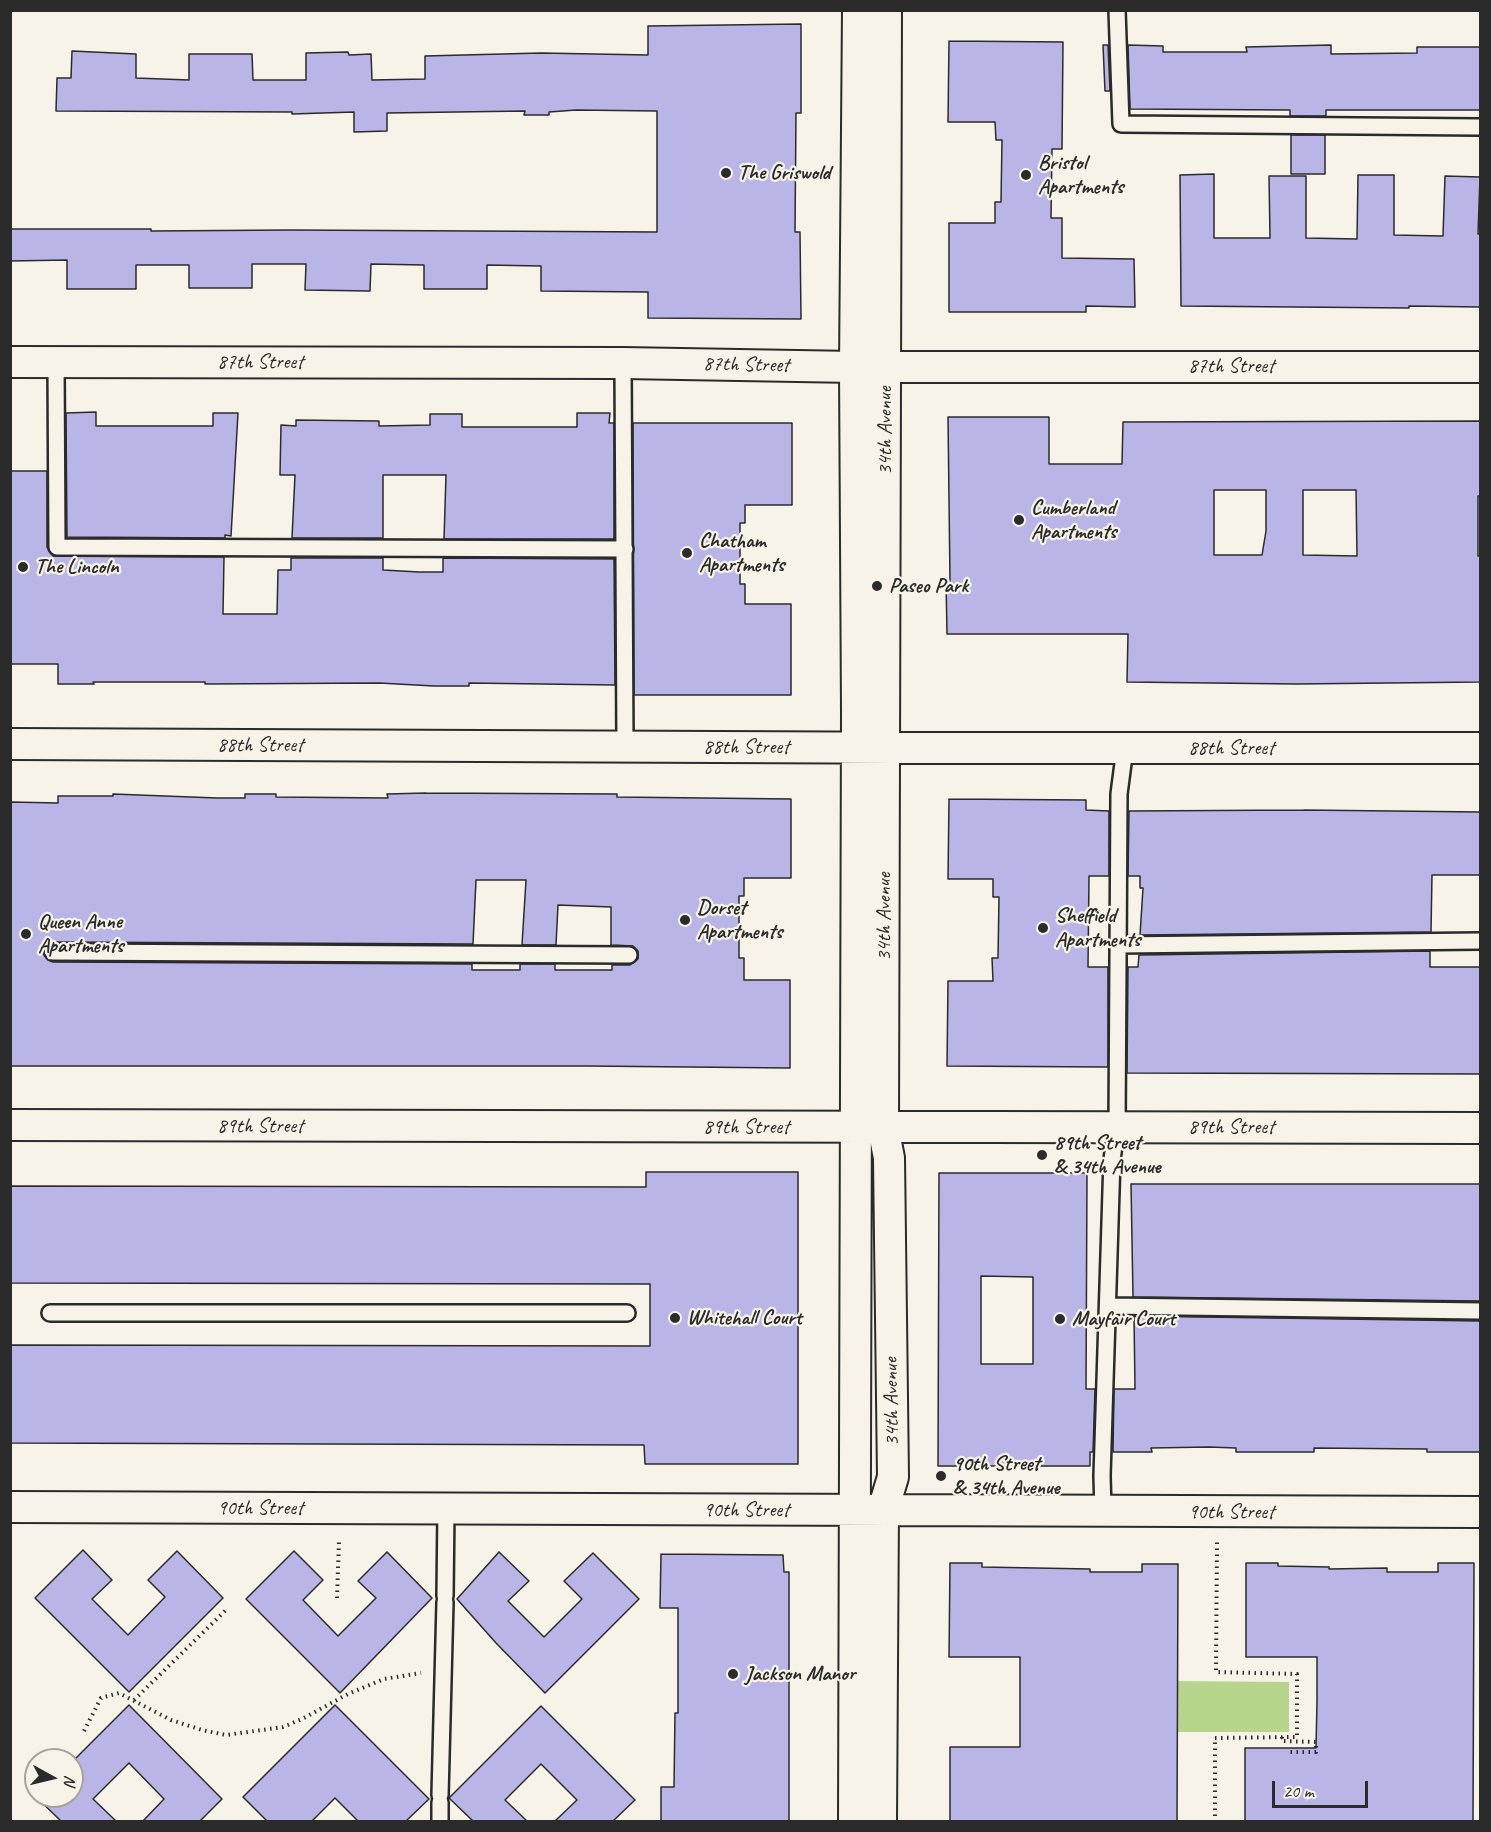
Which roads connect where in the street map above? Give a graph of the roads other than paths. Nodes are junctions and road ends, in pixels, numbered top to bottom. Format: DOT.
graph roads {
  1 [pos="858,10"];
  2 [pos="886,10"];
  3 [pos="1117,10"];
  4 [pos="1480,128"];
  5 [pos="10,362"];
  6 [pos="56,362"];
  7 [pos="623,363"];
  8 [pos="855,366"];
  9 [pos="885,366"];
  10 [pos="1480,367"];
  11 [pos="625,549"];
  12 [pos="10,744"];
  13 [pos="625,747"];
  14 [pos="871,747"];
  15 [pos="1125,748"];
  16 [pos="1480,748"];
  17 [pos="1480,941"];
  18 [pos="1118,945"];
  19 [pos="53,952"];
  20 [pos="629,955"];
  21 [pos="10,1125"];
  22 [pos="869,1127"];
  23 [pos="1117,1127"];
  24 [pos="1480,1128"];
  25 [pos="1108,1306"];
  26 [pos="1480,1311"];
  27 [pos="50,1313"];
  28 [pos="627,1313"];
  29 [pos="10,1507"];
  30 [pos="446,1509"];
  31 [pos="869,1510"];
  32 [pos="1103,1511"];
  33 [pos="1480,1512"];
  34 [pos="440,1821"];
  35 [pos="854,1821"];
  36 [pos="881,1821"];
  1 -- 8 [label="street, 34th Avenue"];
  2 -- 9 [label="street, 34th Avenue"];
  3 -- 4 [label="lane"];
  5 -- 6 [label="street, 87th Street"];
  6 -- 7 [label="street, 87th Street"];
  6 -- 11 [label="lane"];
  7 -- 8 [label="street, 87th Street"];
  7 -- 11 [label="lane"];
  8 -- 9 [label="street, 87th Street"];
  8 -- 14 [label="street, 34th Avenue"];
  9 -- 10 [label="street, 87th Street"];
  9 -- 14 [label="street, 34th Avenue"];
  11 -- 13 [label="lane"];
  12 -- 13 [label="street, 88th Street"];
  13 -- 14 [label="street, 88th Street"];
  14 -- 15 [label="street, 88th Street"];
  14 -- 22 [label="street, 34th Avenue"];
  15 -- 16 [label="street, 88th Street"];
  15 -- 18 [label="lane"];
  17 -- 18 [label="lane"];
  18 -- 23 [label="lane"];
  19 -- 20 [label="lane"];
  21 -- 22 [label="street, 89th Street"];
  22 -- 23 [label="street, 89th Street"];
  22 -- 31 [label="street, 34th Avenue"];
  23 -- 24 [label="street, 89th Street"];
  23 -- 25 [label="lane"];
  25 -- 26 [label="lane"];
  25 -- 32 [label="lane"];
  27 -- 28 [label="lane"];
  29 -- 30 [label="street, 90th Street"];
  30 -- 31 [label="street, 90th Street"];
  30 -- 34 [label="lane"];
  31 -- 32 [label="street, 90th Street"];
  31 -- 35 [label="street, 34th Avenue"];
  31 -- 36 [label="street, 34th Avenue"];
  32 -- 33 [label="street, 90th Street"];
}
